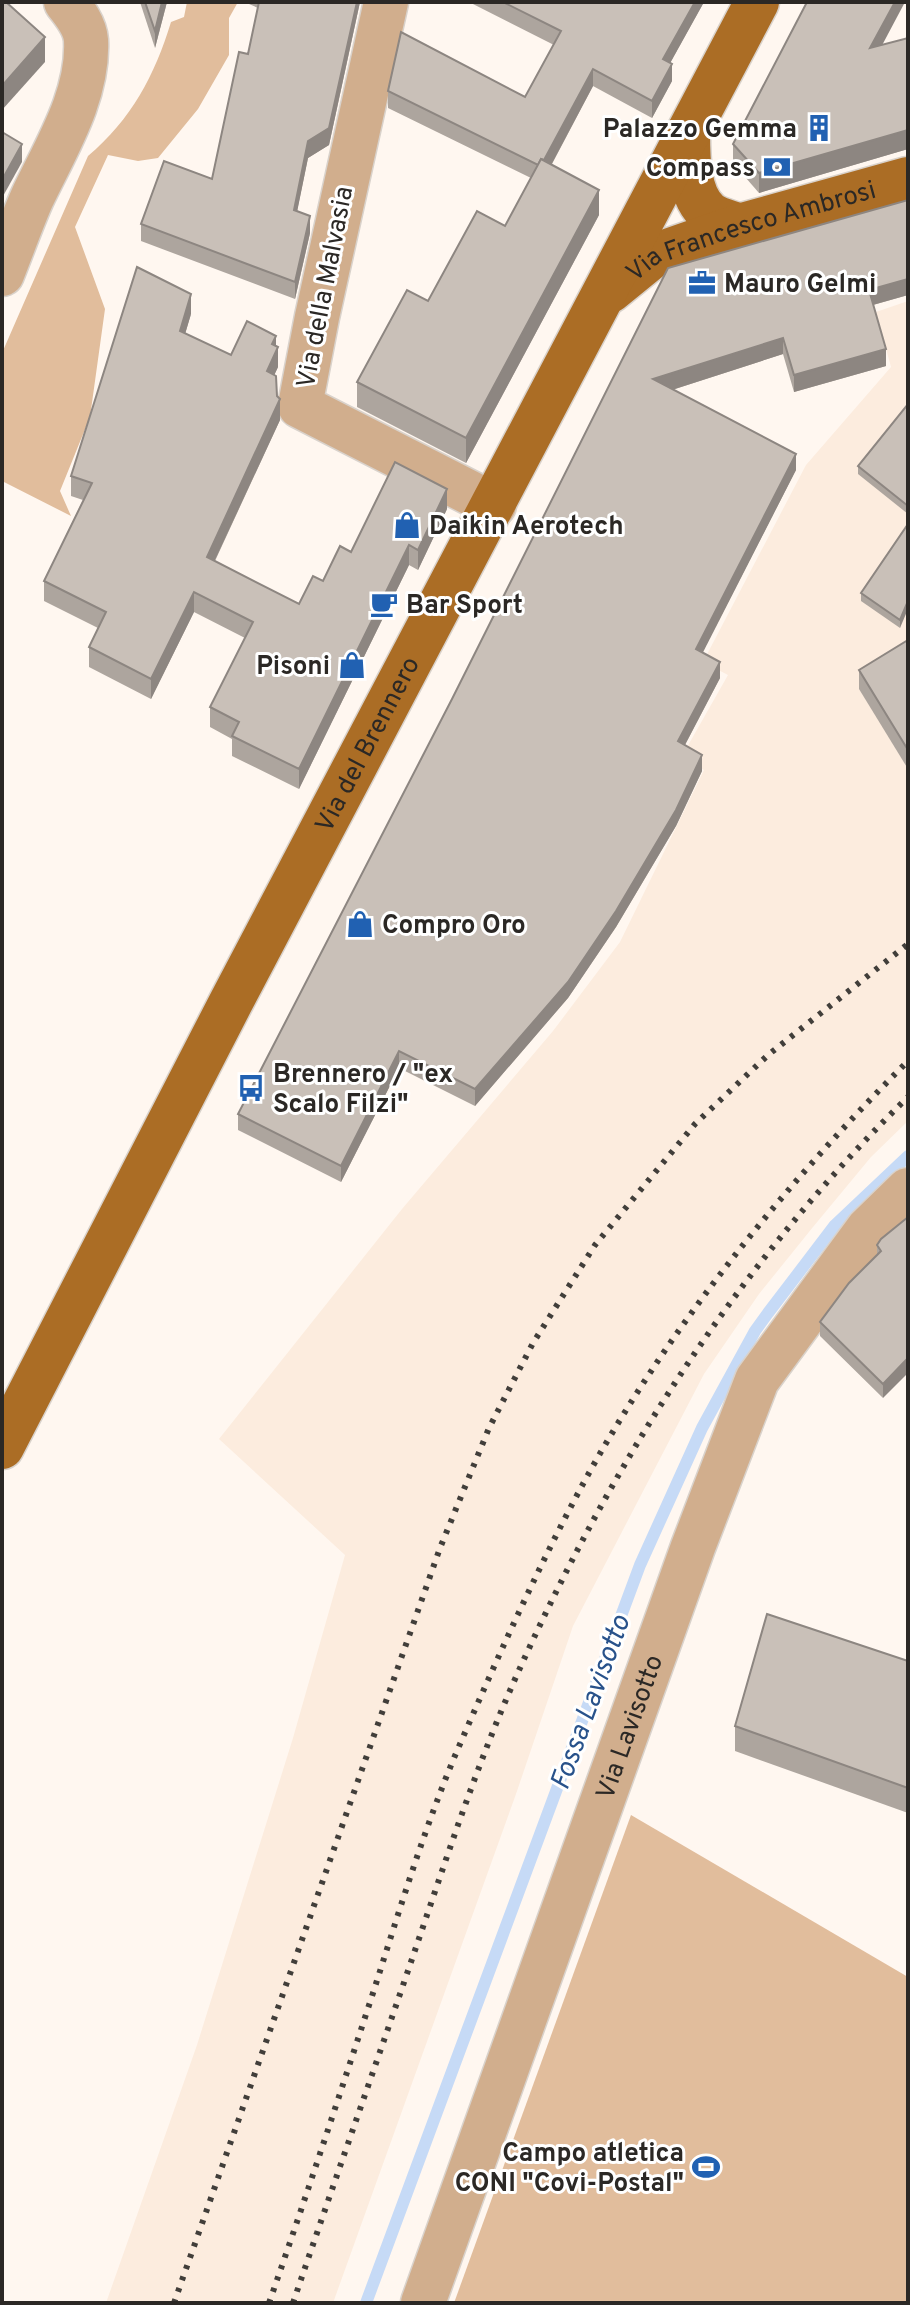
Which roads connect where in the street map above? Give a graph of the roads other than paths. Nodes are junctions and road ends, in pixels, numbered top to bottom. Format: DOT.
graph roads {
  1 [pos="66,2"];
  2 [pos="386,2"];
  3 [pos="757,2"];
  4 [pos="688,133"];
  5 [pos="908,179"];
  6 [pos="739,226"];
  7 [pos="2,274"];
  8 [pos="601,298"];
  9 [pos="494,505"];
  10 [pos="908,1190"];
  11 [pos="2,1447"];
  12 [pos="423,2303"];
  1 -- 7 [label="street"];
  2 -- 9 [label="street, Via della Malvasia"];
  3 -- 4 [label="main road, Via del Brennero"];
  4 -- 6 [label="main road"];
  4 -- 8 [label="main road, Via del Brennero"];
  5 -- 6 [label="main road, Via Francesco Ambrosi"];
  6 -- 8 [label="main road, Via Francesco Ambrosi"];
  8 -- 9 [label="main road, Via del Brennero"];
  9 -- 11 [label="main road, Via del Brennero"];
  10 -- 12 [label="street, Via Lavisotto"];
}
